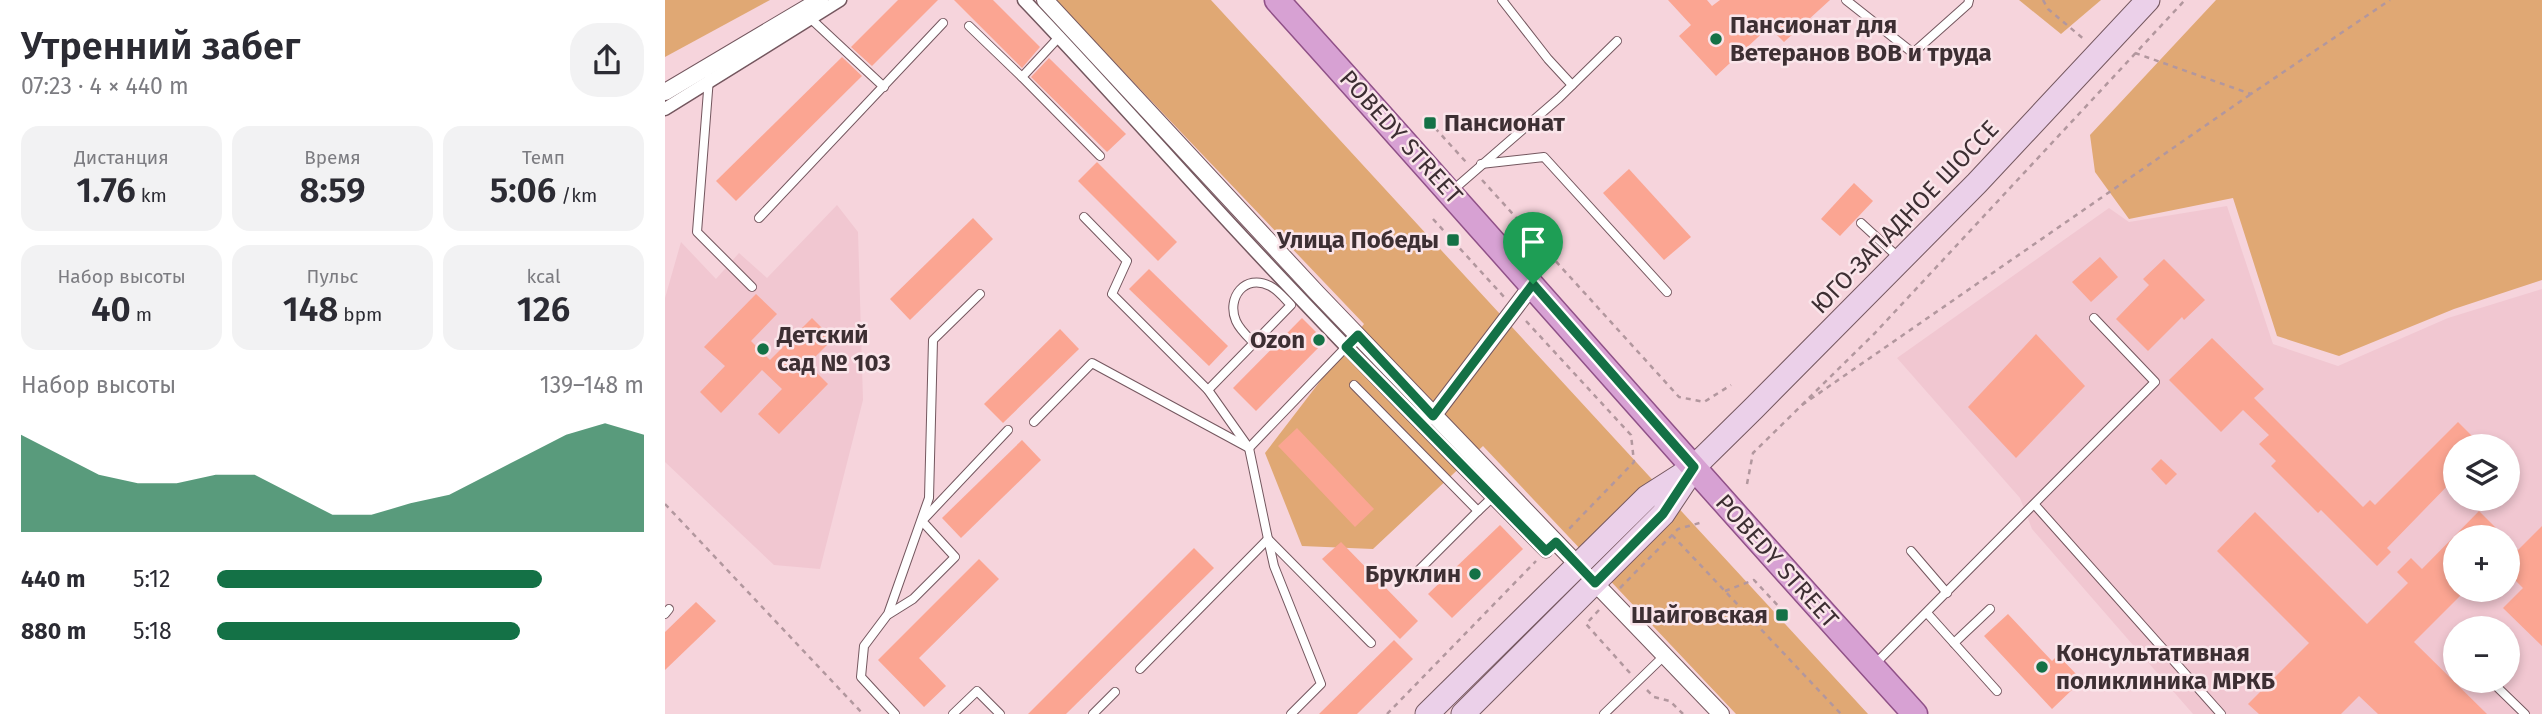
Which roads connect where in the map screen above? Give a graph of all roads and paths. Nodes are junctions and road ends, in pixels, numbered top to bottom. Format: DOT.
graph roads {
  1 [pos="820,0"];
  2 [pos="840,0"];
  3 [pos="1024,0"];
  4 [pos="1045,0"];
  5 [pos="1277,0"];
  6 [pos="1502,0"];
  7 [pos="1846,0"];
  8 [pos="1969,0"];
  9 [pos="2043,0"];
  10 [pos="2148,0"];
  11 [pos="2185,0"];
  12 [pos="2390,0"];
  13 [pos="807,14"];
  14 [pos="943,23"];
  15 [pos="969,26"];
  16 [pos="1065,32"];
  17 [pos="1617,41"];
  18 [pos="2099,52"];
  19 [pos="2136,53"];
  20 [pos="709,65"];
  21 [pos="1022,77"];
  22 [pos="709,83"];
  23 [pos="1572,85"];
  24 [pos="884,86"];
  25 [pos="665,92"];
  26 [pos="2251,94"];
  27 [pos="665,109"];
  28 [pos="1435,128"];
  29 [pos="1100,156"];
  30 [pos="1481,164"];
  31 [pos="1474,171"];
  32 [pos="1451,192"];
  33 [pos="1084,216"];
  34 [pos="759,218"];
  35 [pos="1433,219"];
  36 [pos="1861,223"];
  37 [pos="1901,260"];
  38 [pos="1533,284"];
  39 [pos="753,287"];
  40 [pos="1667,292"];
  41 [pos="980,293"];
  42 [pos="1514,309"];
  43 [pos="2094,318"];
  44 [pos="1352,341"];
  45 [pos="1254,342"];
  46 [pos="1354,385"];
  47 [pos="1731,385"];
  48 [pos="1208,390"];
  49 [pos="1795,410"];
  50 [pos="1433,416"];
  51 [pos="1034,422"];
  52 [pos="1008,430"];
  53 [pos="1249,448"];
  54 [pos="1694,467"];
  55 [pos="1747,484"];
  56 [pos="1498,493"];
  57 [pos="665,504"];
  58 [pos="2035,505"];
  59 [pos="1479,511"];
  60 [pos="922,521"];
  61 [pos="1672,535"];
  62 [pos="1268,539"];
  63 [pos="1551,547"];
  64 [pos="1911,551"];
  65 [pos="1577,564"];
  66 [pos="1415,574"];
  67 [pos="1595,583"];
  68 [pos="1725,591"];
  69 [pos="1947,593"];
  70 [pos="1781,609"];
  71 [pos="1990,609"];
  72 [pos="1927,613"];
  73 [pos="888,614"];
  74 [pos="1371,643"];
  75 [pos="1954,643"];
  76 [pos="1664,655"];
  77 [pos="1872,667"];
  78 [pos="1140,669"];
  79 [pos="1645,688"];
  80 [pos="1997,691"];
  81 [pos="1115,692"];
  82 [pos="2503,693"];
  83 [pos="863,714"];
  84 [pos="895,714"];
  85 [pos="953,714"];
  86 [pos="1000,714"];
  87 [pos="1093,714"];
  88 [pos="1291,714"];
  89 [pos="1387,714"];
  90 [pos="1427,714"];
  91 [pos="1463,714"];
  92 [pos="1604,714"];
  93 [pos="1683,714"];
  94 [pos="1721,714"];
  95 [pos="1841,714"];
  96 [pos="1915,714"];
  97 [pos="2221,714"];
  98 [pos="2525,714"];
  1 -- 13 [label="street"];
  2 -- 13 [label="street"];
  3 -- 16 [label="street"];
  4 -- 16 [label="street"];
  5 -- 32 [label="main road, POBEDY STREET"];
  6 -- 23 [label="lane"];
  7 -- 8 [label="lane"];
  9 -- 18 [label="path"];
  10 -- 18 [label="main road, ЮГО-ЗАПАДНОЕ ШОССЕ"];
  11 -- 19 [label="path"];
  12 -- 26 [label="path"];
  13 -- 20 [label="street"];
  13 -- 22 [label="street"];
  13 -- 24 [label="lane"];
  14 -- 24 [label="lane"];
  15 -- 21 [label="lane"];
  16 -- 21 [label="lane"];
  16 -- 44 [label="street"];
  17 -- 23 [label="lane"];
  18 -- 37 [label="main road, ЮГО-ЗАПАДНОЕ ШОССЕ"];
  19 -- 26 [label="path"];
  19 -- 49 [label="path"];
  20 -- 22 [label="lane"];
  20 -- 25 [label="street"];
  21 -- 29 [label="lane"];
  22 -- 27 [label="street"];
  22 -- 39 [label="lane"];
  23 -- 30 [label="lane"];
  24 -- 34 [label="lane"];
  26 -- 49 [label="path"];
  28 -- 31 [label="path"];
  30 -- 31 [label="lane"];
  30 -- 40 [label="lane"];
  31 -- 32 [label="lane"];
  31 -- 47 [label="path"];
  32 -- 38 [label="main road, POBEDY STREET"];
  33 -- 48 [label="lane"];
  35 -- 42 [label="path"];
  36 -- 37 [label="lane"];
  37 -- 54 [label="main road, ЮГО-ЗАПАДНОЕ ШОССЕ"];
  38 -- 42 [label="street"];
  38 -- 54 [label="main road, POBEDY STREET"];
  41 -- 60 [label="lane"];
  42 -- 50 [label="street"];
  42 -- 63 [label="path"];
  43 -- 58 [label="lane"];
  44 -- 50 [label="street"];
  44 -- 53 [label="lane"];
  44 -- 56 [label="street"];
  45 -- 45 [label="lane"];
  45 -- 48 [label="lane"];
  46 -- 59 [label="lane"];
  48 -- 53 [label="lane"];
  49 -- 55 [label="path"];
  50 -- 56 [label="street"];
  51 -- 53 [label="lane"];
  52 -- 60 [label="lane"];
  53 -- 62 [label="lane"];
  54 -- 65 [label="main road"];
  54 -- 67 [label="main road"];
  54 -- 77 [label="main road, POBEDY STREET"];
  56 -- 59 [label="lane"];
  56 -- 63 [label="street"];
  57 -- 83 [label="path"];
  58 -- 69 [label="lane"];
  58 -- 97 [label="lane"];
  59 -- 66 [label="lane"];
  60 -- 73 [label="lane"];
  60 -- 73 [label="lane"];
  61 -- 68 [label="path"];
  62 -- 74 [label="lane"];
  62 -- 78 [label="lane"];
  62 -- 88 [label="lane"];
  63 -- 65 [label="street"];
  63 -- 89 [label="path"];
  64 -- 69 [label="lane"];
  65 -- 67 [label="main road"];
  65 -- 90 [label="main road"];
  67 -- 76 [label="street"];
  67 -- 91 [label="main road"];
  68 -- 70 [label="path"];
  68 -- 95 [label="path"];
  69 -- 72 [label="lane"];
  71 -- 75 [label="lane"];
  72 -- 75 [label="lane"];
  72 -- 77 [label="lane"];
  73 -- 84 [label="lane"];
  75 -- 80 [label="lane"];
  76 -- 92 [label="lane"];
  76 -- 94 [label="street"];
  77 -- 96 [label="main road, POBEDY STREET"];
  79 -- 93 [label="path"];
  81 -- 87 [label="lane"];
  82 -- 98 [label="lane"];
  85 -- 86 [label="lane"];
}
